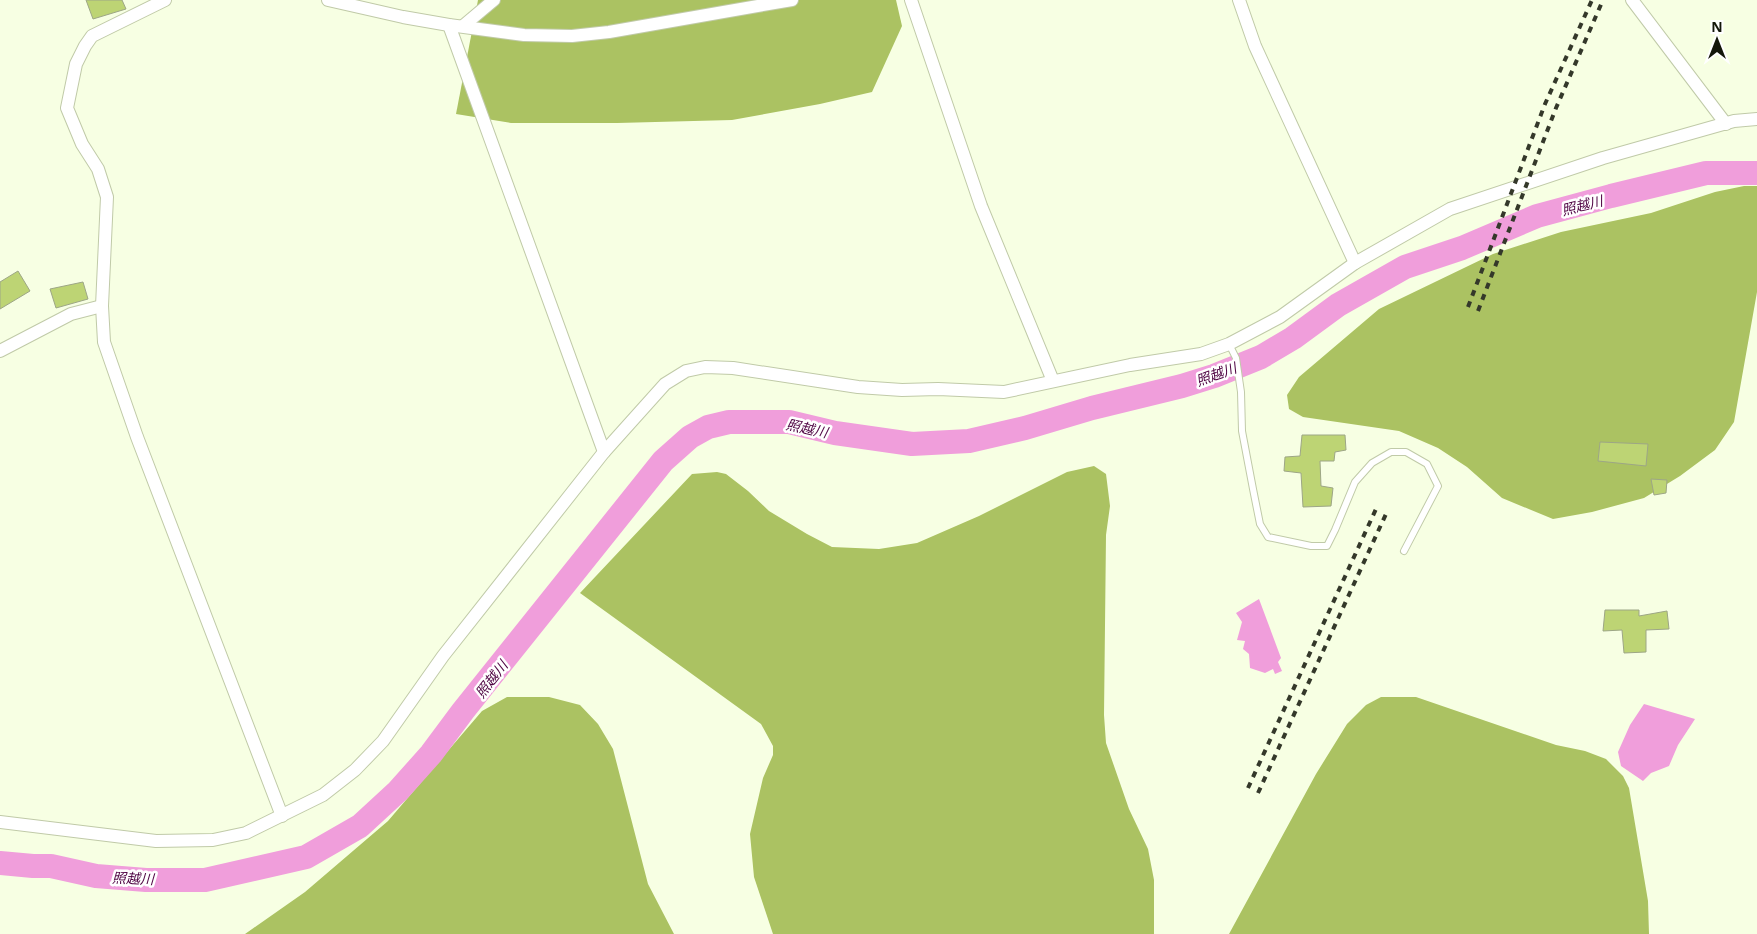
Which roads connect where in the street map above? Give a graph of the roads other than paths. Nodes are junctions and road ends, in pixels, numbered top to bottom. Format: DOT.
graph roads {
  1 [pos="165,0"];
  2 [pos="328,0"];
  3 [pos="494,0"];
  4 [pos="792,0"];
  5 [pos="911,0"];
  6 [pos="1239,0"];
  7 [pos="1632,0"];
  8 [pos="449,25"];
  9 [pos="464,26"];
  10 [pos="1757,120"];
  11 [pos="1726,124"];
  12 [pos="1355,263"];
  13 [pos="102,306"];
  14 [pos="1229,344"];
  15 [pos="0,352"];
  16 [pos="1052,381"];
  17 [pos="604,452"];
  18 [pos="1404,551"];
  19 [pos="282,816"];
  20 [pos="0,822"];
  1 -- 13 [label="street"];
  2 -- 8 [label="street"];
  3 -- 9 [label="street"];
  4 -- 9 [label="street"];
  5 -- 16 [label="street"];
  6 -- 12 [label="street"];
  7 -- 11 [label="street"];
  8 -- 9 [label="street"];
  8 -- 17 [label="street"];
  10 -- 11 [label="street"];
  11 -- 12 [label="street"];
  12 -- 14 [label="street"];
  13 -- 15 [label="street"];
  13 -- 19 [label="street"];
  14 -- 16 [label="street"];
  14 -- 18 [label="lane"];
  16 -- 17 [label="street"];
  17 -- 19 [label="street"];
  19 -- 20 [label="street"];
}
